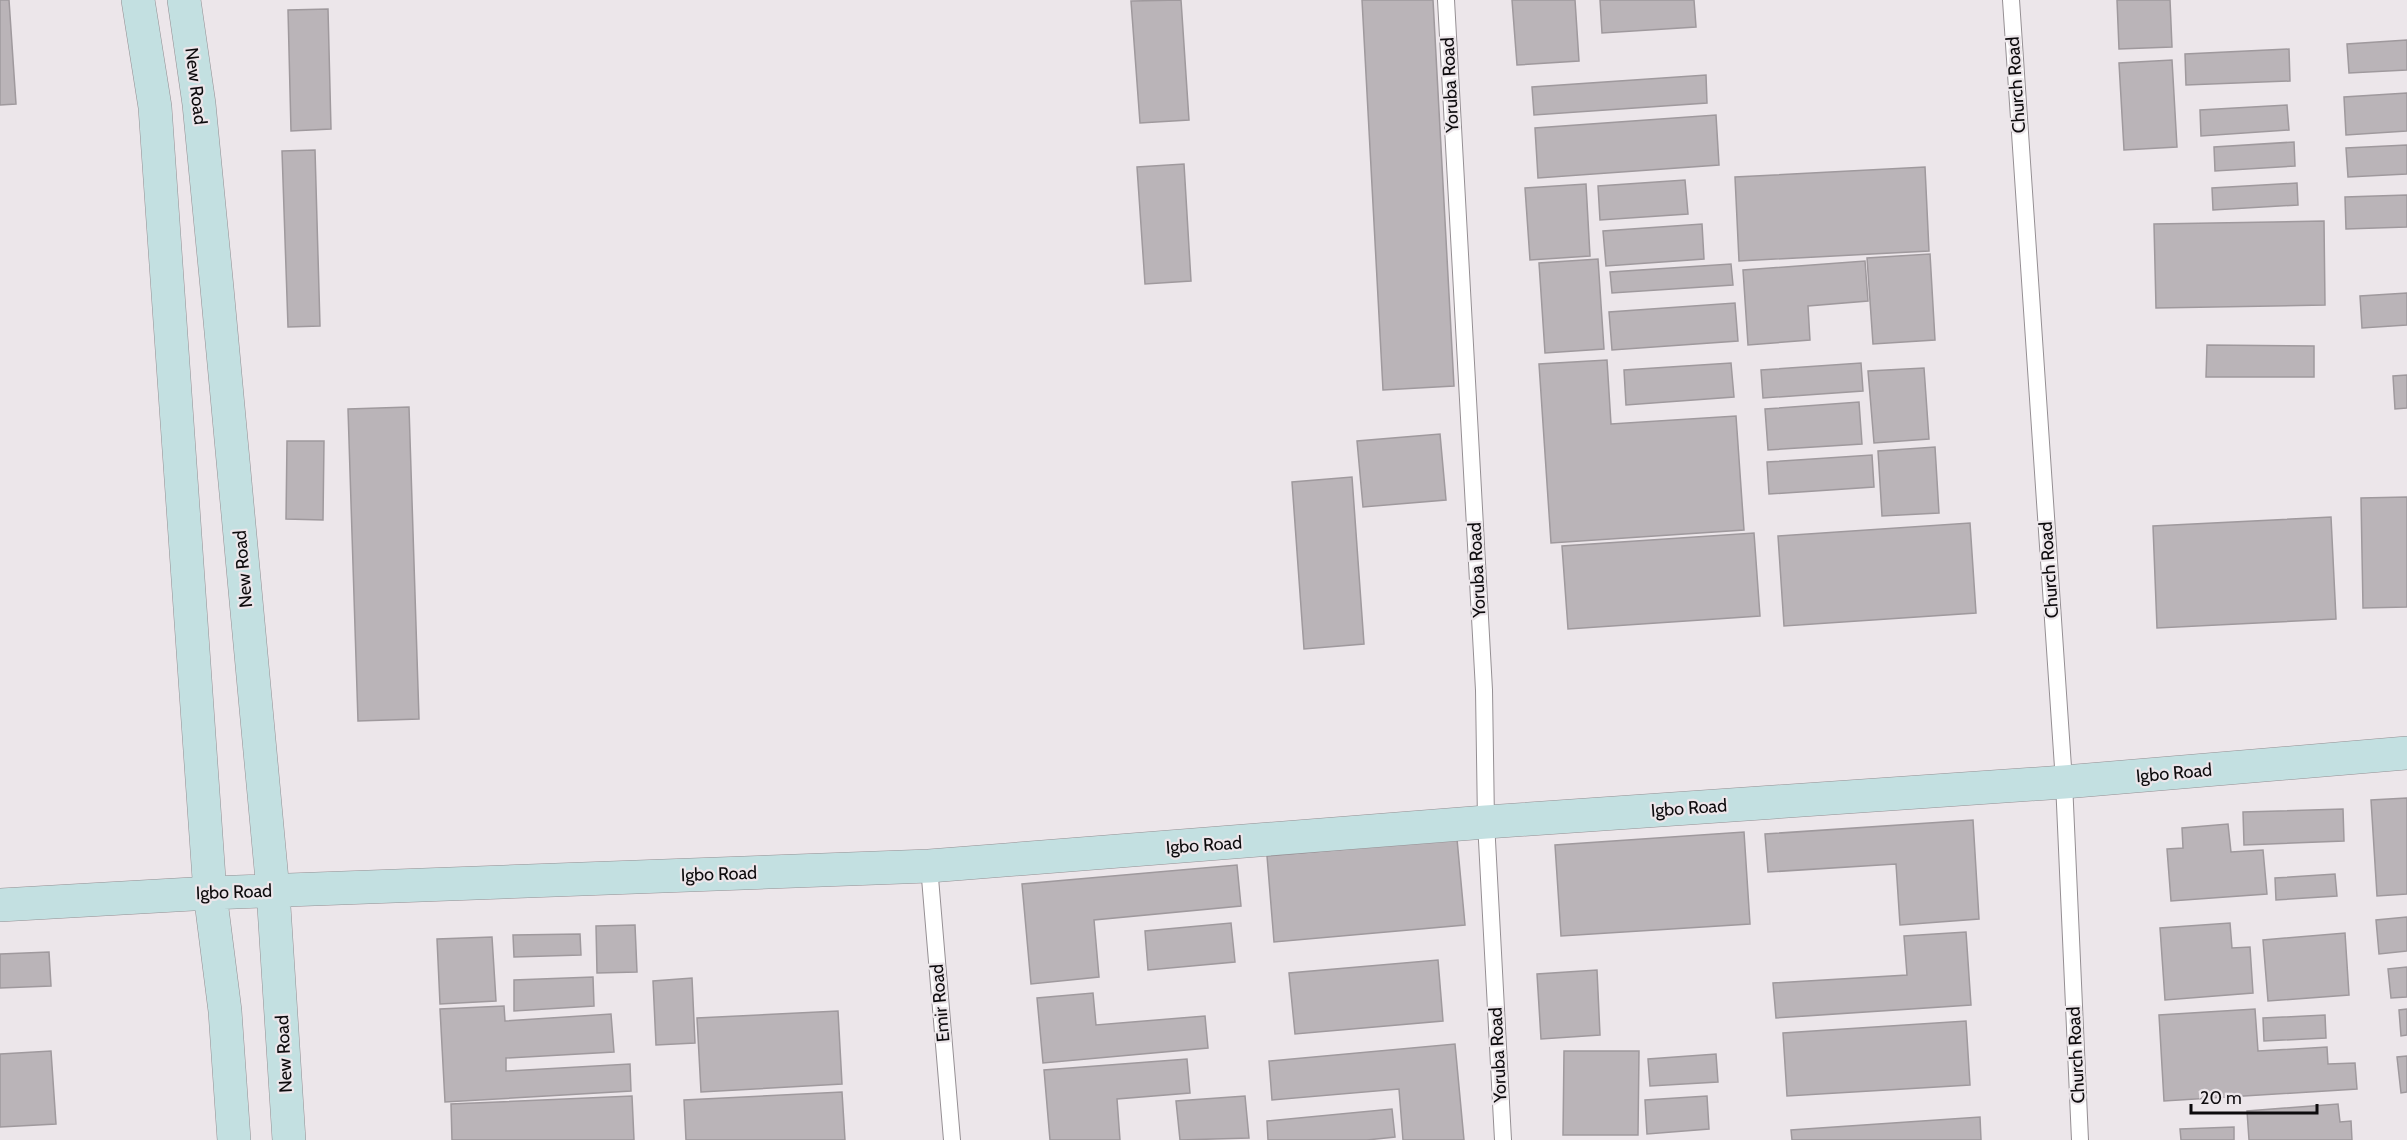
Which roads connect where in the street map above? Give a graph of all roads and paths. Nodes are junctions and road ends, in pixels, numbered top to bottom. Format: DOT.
graph roads {
  1 [pos="138,0"];
  2 [pos="184,0"];
  3 [pos="1446,0"];
  4 [pos="2011,0"];
  5 [pos="2407,753"];
  6 [pos="2064,782"];
  7 [pos="1486,822"];
  8 [pos="928,866"];
  9 [pos="273,891"];
  10 [pos="210,893"];
  11 [pos="0,905"];
  12 [pos="234,1140"];
  13 [pos="289,1140"];
  14 [pos="952,1140"];
  15 [pos="1503,1140"];
  16 [pos="2080,1140"];
  1 -- 10 [label="street"];
  2 -- 9 [label="street, New Road"];
  3 -- 7 [label="lane, Yoruba Road"];
  4 -- 6 [label="lane, Church Road"];
  5 -- 6 [label="street, Igbo Road"];
  6 -- 7 [label="street, Igbo Road"];
  6 -- 16 [label="lane, Church Road"];
  7 -- 8 [label="street, Igbo Road"];
  7 -- 15 [label="lane, Yoruba Road"];
  8 -- 9 [label="street, Igbo Road"];
  8 -- 14 [label="lane, Emir Road"];
  9 -- 10 [label="street, Igbo Road"];
  9 -- 13 [label="street, New Road"];
  10 -- 11 [label="street, Igbo Road"];
  10 -- 12 [label="street"];
}
